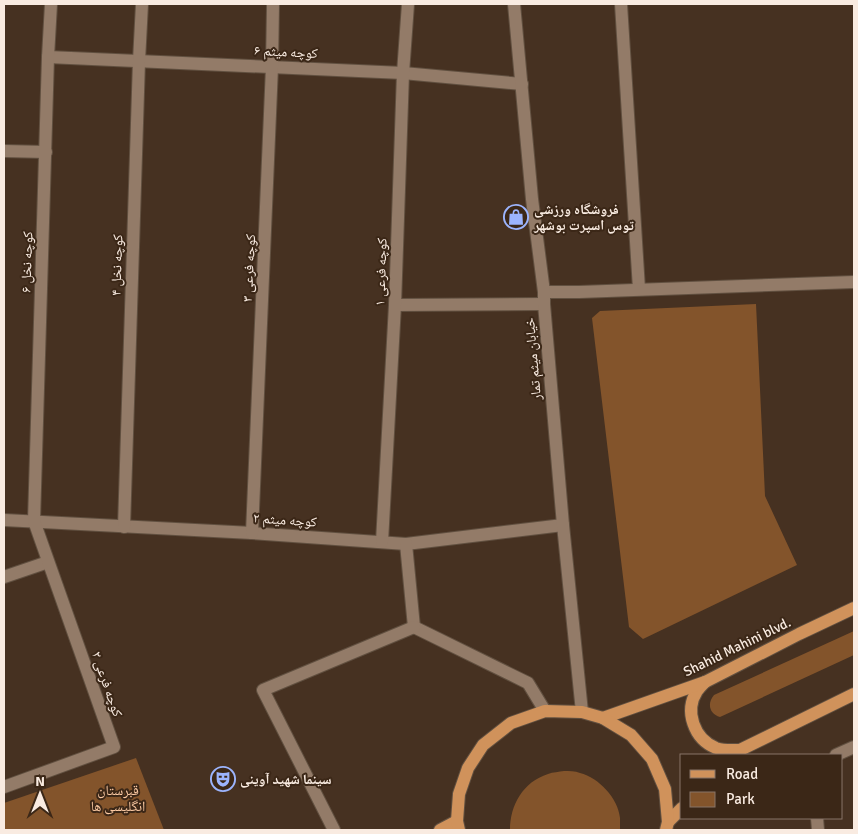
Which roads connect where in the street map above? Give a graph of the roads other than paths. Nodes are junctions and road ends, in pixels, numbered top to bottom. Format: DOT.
graph roads {
  1 [pos="51,4"];
  2 [pos="142,4"];
  3 [pos="273,4"];
  4 [pos="408,4"];
  5 [pos="514,4"];
  6 [pos="622,4"];
  7 [pos="48,57"];
  8 [pos="139,61"];
  9 [pos="272,67"];
  10 [pos="403,73"];
  11 [pos="522,84"];
  12 [pos="4,151"];
  13 [pos="46,152"];
  14 [pos="854,282"];
  15 [pos="639,289"];
  16 [pos="544,298"];
  17 [pos="395,305"];
  18 [pos="4,520"];
  19 [pos="34,521"];
  20 [pos="562,525"];
  21 [pos="124,526"];
  22 [pos="252,533"];
  23 [pos="382,542"];
  24 [pos="406,544"];
  25 [pos="48,562"];
  26 [pos="4,577"];
  27 [pos="854,608"];
  28 [pos="414,627"];
  29 [pos="705,682"];
  30 [pos="854,694"];
  31 [pos="546,711"];
  32 [pos="582,712"];
  33 [pos="603,718"];
  34 [pos="854,747"];
  35 [pos="737,752"];
  36 [pos="838,754"];
  37 [pos="4,786"];
  38 [pos="680,810"];
  39 [pos="458,826"];
  40 [pos="667,826"];
  41 [pos="334,830"];
  42 [pos="440,830"];
  1 -- 7 [label="street, کوچه نخل ۶"];
  2 -- 8 [label="street, کوچه نخل ۴"];
  3 -- 9 [label="street, کوچه فرعی ۳"];
  4 -- 10 [label="street, کوچه فرعی ۱"];
  5 -- 11 [label="street, خیابان میثم تمار"];
  6 -- 15 [label="street"];
  7 -- 8 [label="street, کوچه میثم ۶"];
  7 -- 13 [label="street, کوچه نخل ۶"];
  8 -- 9 [label="street, کوچه میثم ۶"];
  8 -- 21 [label="street, کوچه نخل ۴"];
  9 -- 10 [label="street, کوچه میثم ۶"];
  9 -- 22 [label="street, کوچه فرعی ۳"];
  10 -- 11 [label="street, کوچه میثم ۶"];
  10 -- 17 [label="street, کوچه فرعی ۱"];
  11 -- 16 [label="street, خیابان میثم تمار"];
  12 -- 13 [label="street"];
  13 -- 19 [label="street, کوچه نخل ۶"];
  14 -- 15 [label="street"];
  15 -- 16 [label="street"];
  16 -- 17 [label="street"];
  16 -- 20 [label="street, خیابان میثم تمار"];
  17 -- 23 [label="street, کوچه فرعی ۱"];
  18 -- 19 [label="street, کوچه میثم ۲"];
  19 -- 21 [label="street, کوچه میثم ۲"];
  19 -- 25 [label="street, کوچه فرعی ۲"];
  20 -- 24 [label="street, کوچه میثم ۲"];
  20 -- 32 [label="street, خیابان میثم تمار"];
  21 -- 22 [label="street, کوچه میثم ۲"];
  22 -- 23 [label="street, کوچه میثم ۲"];
  23 -- 24 [label="street, کوچه میثم ۲"];
  24 -- 28 [label="street"];
  25 -- 26 [label="street"];
  25 -- 37 [label="street, کوچه فرعی ۲"];
  27 -- 29 [label="main road, Shahid Mahini blvd."];
  28 -- 31 [label="street"];
  28 -- 41 [label="street"];
  29 -- 33 [label="main road, Shahid Mahini blvd."];
  29 -- 35 [label="main road"];
  30 -- 35 [label="main road"];
  31 -- 32 [label="main road"];
  31 -- 39 [label="main road"];
  32 -- 33 [label="main road"];
  33 -- 40 [label="main road"];
  34 -- 36 [label="street"];
  38 -- 40 [label="main road"];
  39 -- 42 [label="main road"];
}
